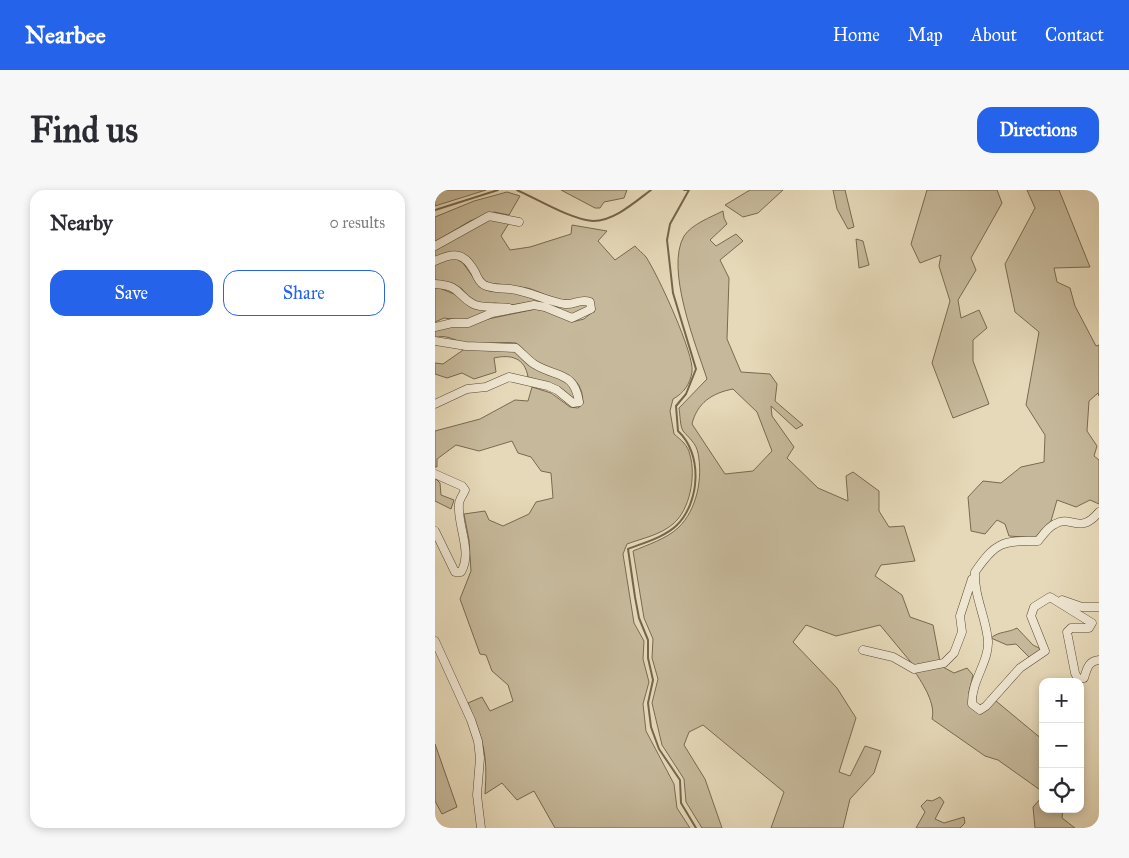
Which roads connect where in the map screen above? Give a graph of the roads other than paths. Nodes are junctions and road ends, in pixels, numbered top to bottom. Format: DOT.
graph roads {
  1 [pos="519,222"];
  2 [pos="435,246"];
  3 [pos="435,261"];
  4 [pos="435,284"];
  5 [pos="519,309"];
  6 [pos="435,327"];
  7 [pos="435,341"];
  8 [pos="435,404"];
  9 [pos="435,474"];
  10 [pos="1099,512"];
  11 [pos="435,531"];
  12 [pos="975,572"];
  13 [pos="1056,598"];
  14 [pos="1099,607"];
  15 [pos="435,642"];
  16 [pos="863,650"];
  17 [pos="1099,660"];
  18 [pos="481,828"];
  1 -- 2 [label="street"];
  3 -- 5 [label="street"];
  4 -- 5 [label="street"];
  5 -- 6 [label="street"];
  7 -- 8 [label="street"];
  9 -- 11 [label="street"];
  10 -- 12 [label="street"];
  12 -- 13 [label="street"];
  12 -- 16 [label="street"];
  13 -- 14 [label="street"];
  13 -- 17 [label="street"];
  15 -- 18 [label="street"];
}
